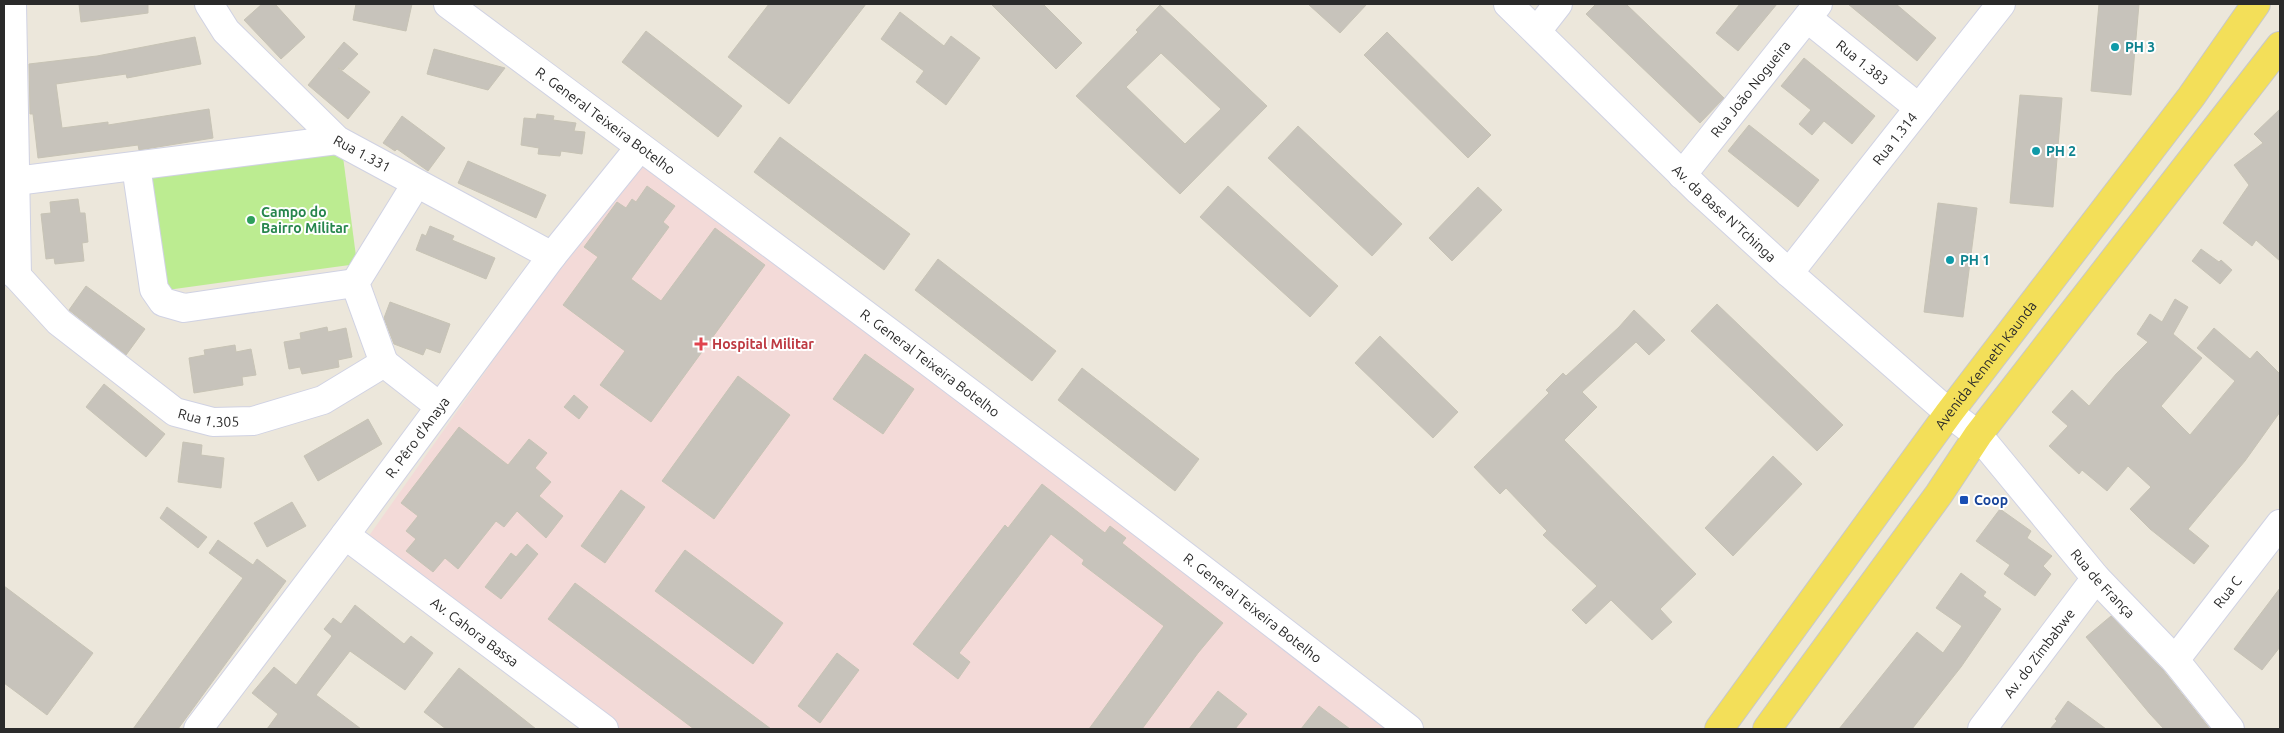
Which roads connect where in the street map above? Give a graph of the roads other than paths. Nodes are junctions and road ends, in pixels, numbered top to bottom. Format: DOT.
graph roads {
  1 [pos="12,4"];
  2 [pos="209,4"];
  3 [pos="448,4"];
  4 [pos="1508,4"];
  5 [pos="1558,4"];
  6 [pos="2001,4"];
  7 [pos="2256,4"];
  8 [pos="1813,11"];
  9 [pos="1537,31"];
  10 [pos="2280,46"];
  11 [pos="1919,108"];
  12 [pos="337,140"];
  13 [pos="640,147"];
  14 [pos="136,166"];
  15 [pos="1682,175"];
  16 [pos="16,181"];
  17 [pos="416,184"];
  18 [pos="552,256"];
  19 [pos="10,271"];
  20 [pos="1789,273"];
  21 [pos="355,283"];
  22 [pos="384,363"];
  23 [pos="439,406"];
  24 [pos="1949,413"];
  25 [pos="1978,435"];
  26 [pos="2280,524"];
  27 [pos="345,535"];
  28 [pos="2096,578"];
  29 [pos="2175,660"];
  30 [pos="201,728"];
  31 [pos="604,729"];
  32 [pos="1409,729"];
  33 [pos="1719,729"];
  34 [pos="1767,729"];
  35 [pos="1982,729"];
  36 [pos="2230,729"];
  1 -- 16 [label="street"];
  2 -- 12 [label="street, Rua 1.331"];
  3 -- 13 [label="street, R. General Teixeira Botelho"];
  4 -- 9 [label="street, Av. da Base N'Tchinga"];
  5 -- 9 [label="street"];
  6 -- 11 [label="street, Rua 1.314"];
  7 -- 24 [label="main road, Avenida Kenneth Kaunda"];
  8 -- 11 [label="street, Rua 1.383"];
  8 -- 15 [label="street, Rua João Nogueira"];
  9 -- 15 [label="street, Av. da Base N'Tchinga"];
  10 -- 25 [label="main road"];
  11 -- 20 [label="street, Rua 1.314"];
  12 -- 14 [label="street"];
  12 -- 17 [label="street, Rua 1.331"];
  13 -- 18 [label="street, R. Pêro d'Anaya"];
  13 -- 32 [label="street, R. General Teixeira Botelho"];
  14 -- 16 [label="street"];
  14 -- 21 [label="street"];
  15 -- 20 [label="street, Av. da Base N'Tchinga"];
  16 -- 19 [label="street"];
  17 -- 18 [label="street, Rua 1.331"];
  17 -- 21 [label="street"];
  18 -- 23 [label="street, R. Pêro d'Anaya"];
  19 -- 22 [label="street, Rua 1.305"];
  20 -- 24 [label="street, Av. da Base N'Tchinga"];
  21 -- 22 [label="street"];
  22 -- 23 [label="street"];
  23 -- 27 [label="street, R. Pêro d'Anaya"];
  24 -- 25 [label="street, Rua de França"];
  24 -- 33 [label="main road, Avenida Kenneth Kaunda"];
  25 -- 28 [label="street, Rua de França"];
  25 -- 34 [label="main road"];
  26 -- 29 [label="street, Rua C"];
  27 -- 30 [label="street, R. Pêro d'Anaya"];
  27 -- 31 [label="street, Av. Cahora Bassa"];
  28 -- 29 [label="street, Rua de França"];
  28 -- 35 [label="street, Av. do Zimbabwe"];
  29 -- 36 [label="street, Rua de França"];
}
